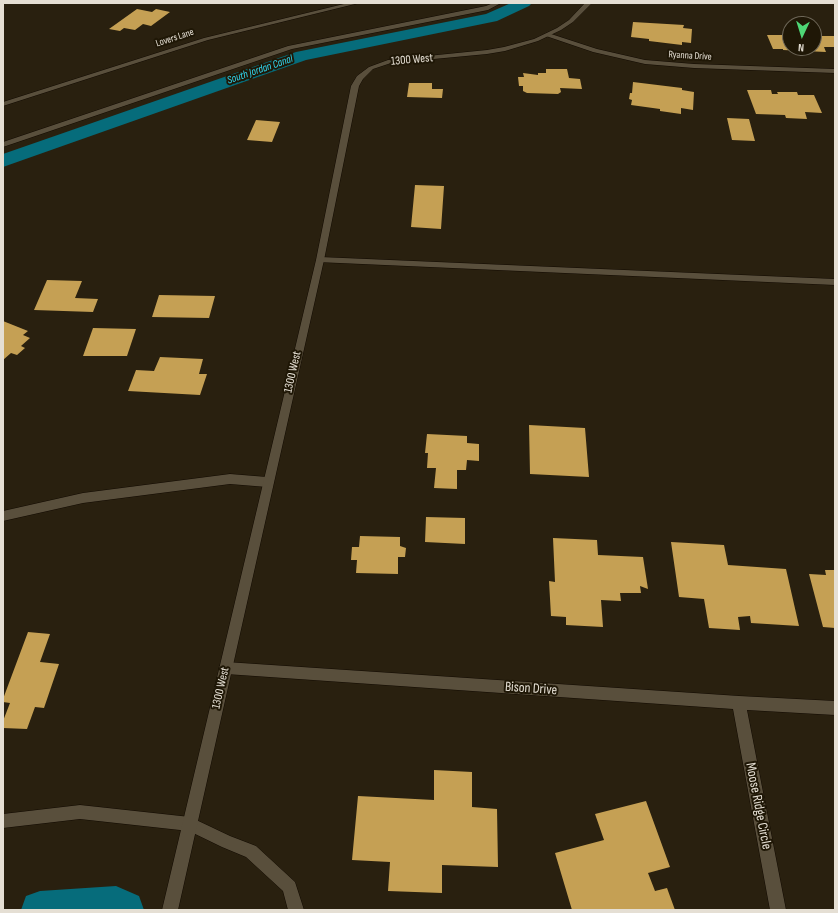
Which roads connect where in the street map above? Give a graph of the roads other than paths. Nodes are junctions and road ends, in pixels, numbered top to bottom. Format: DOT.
graph roads {
  1 [pos="356,3"];
  2 [pos="498,3"];
  3 [pos="589,3"];
  4 [pos="548,35"];
  5 [pos="835,71"];
  6 [pos="3,104"];
  7 [pos="3,145"];
  8 [pos="320,260"];
  9 [pos="835,282"];
  10 [pos="268,482"];
  11 [pos="3,516"];
  12 [pos="226,668"];
  13 [pos="739,703"];
  14 [pos="835,708"];
  15 [pos="3,821"];
  16 [pos="190,824"];
  17 [pos="170,910"];
  18 [pos="296,910"];
  19 [pos="778,910"];
  1 -- 6 [label="street, Lovers Lane"];
  2 -- 7 [label="street"];
  3 -- 4 [label="street, 1300 West"];
  4 -- 5 [label="street, Ryanna Drive"];
  4 -- 8 [label="street, 1300 West"];
  8 -- 9 [label="street"];
  8 -- 10 [label="street, 1300 West"];
  10 -- 11 [label="street"];
  10 -- 12 [label="street, 1300 West"];
  12 -- 13 [label="street, Bison Drive"];
  12 -- 16 [label="street, 1300 West"];
  13 -- 14 [label="street, Bison Drive"];
  13 -- 19 [label="street, Moose Ridge Circle"];
  15 -- 16 [label="street"];
  16 -- 17 [label="street, 1300 West"];
  16 -- 18 [label="street"];
}
